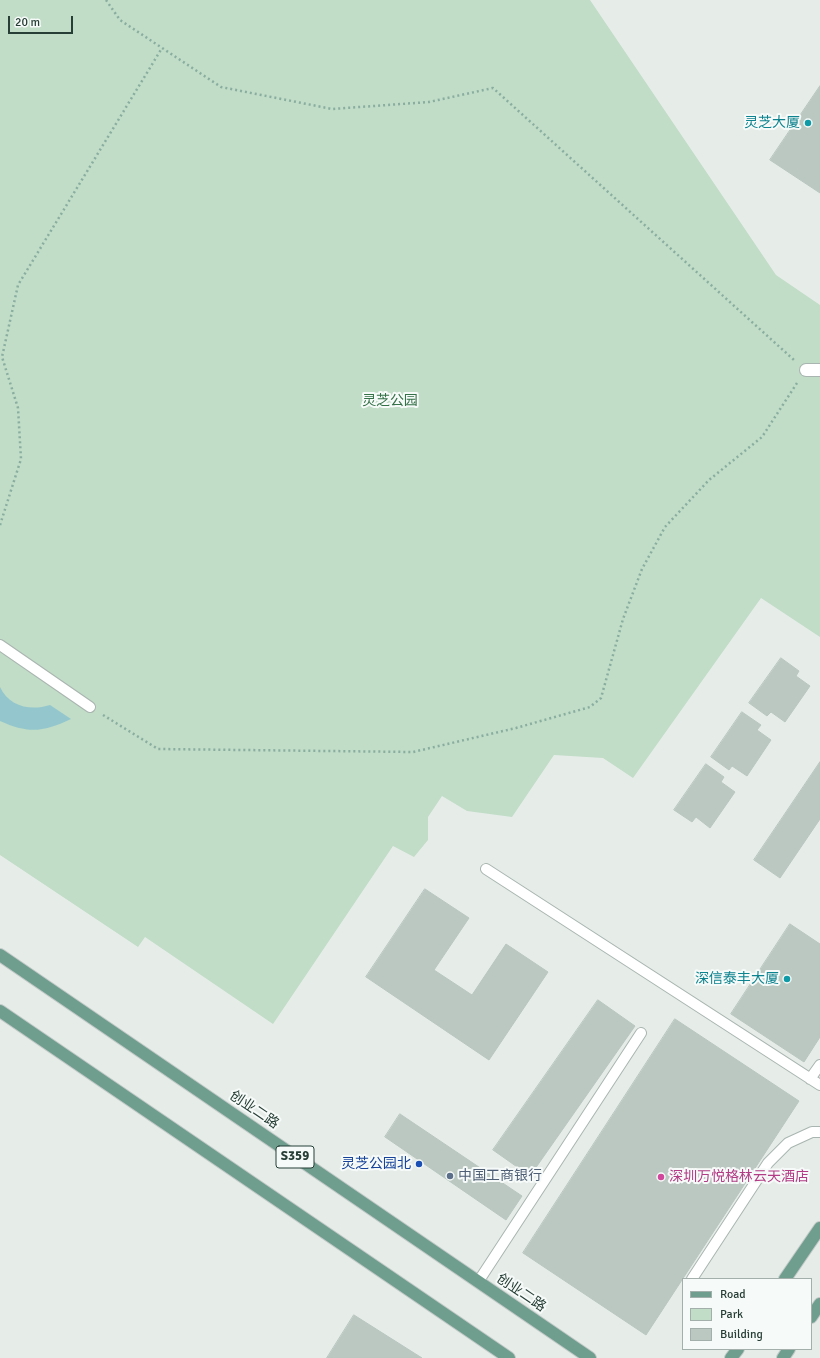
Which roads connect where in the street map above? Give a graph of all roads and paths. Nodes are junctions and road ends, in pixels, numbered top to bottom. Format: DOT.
graph roads {
  1 [pos="106,0"];
  2 [pos="162,48"];
  3 [pos="806,370"];
  4 [pos="820,370"];
  5 [pos="0,525"];
  6 [pos="0,645"];
  7 [pos="90,707"];
  8 [pos="486,869"];
  9 [pos="0,955"];
  10 [pos="0,1011"];
  11 [pos="641,1033"];
  12 [pos="820,1065"];
  13 [pos="810,1079"];
  14 [pos="820,1085"];
  15 [pos="820,1132"];
  16 [pos="820,1228"];
  17 [pos="693,1278"];
  18 [pos="786,1278"];
  19 [pos="478,1282"];
  20 [pos="820,1304"];
  21 [pos="812,1316"];
  22 [pos="737,1350"];
  23 [pos="789,1350"];
  24 [pos="509,1358"];
  25 [pos="590,1358"];
  26 [pos="731,1358"];
  27 [pos="783,1358"];
  1 -- 2 [label="path"];
  2 -- 3 [label="path"];
  2 -- 5 [label="path"];
  3 -- 4 [label="street"];
  3 -- 7 [label="path"];
  6 -- 7 [label="lane"];
  8 -- 13 [label="lane"];
  9 -- 19 [label="main road, 创业二路 / S359"];
  10 -- 24 [label="main road"];
  11 -- 19 [label="lane"];
  12 -- 13 [label="lane"];
  13 -- 14 [label="lane"];
  15 -- 17 [label="lane"];
  16 -- 18 [label="main road"];
  19 -- 25 [label="main road, 创业二路 / S359"];
  20 -- 21 [label="main road"];
  22 -- 26 [label="main road"];
  23 -- 27 [label="main road"];
}
